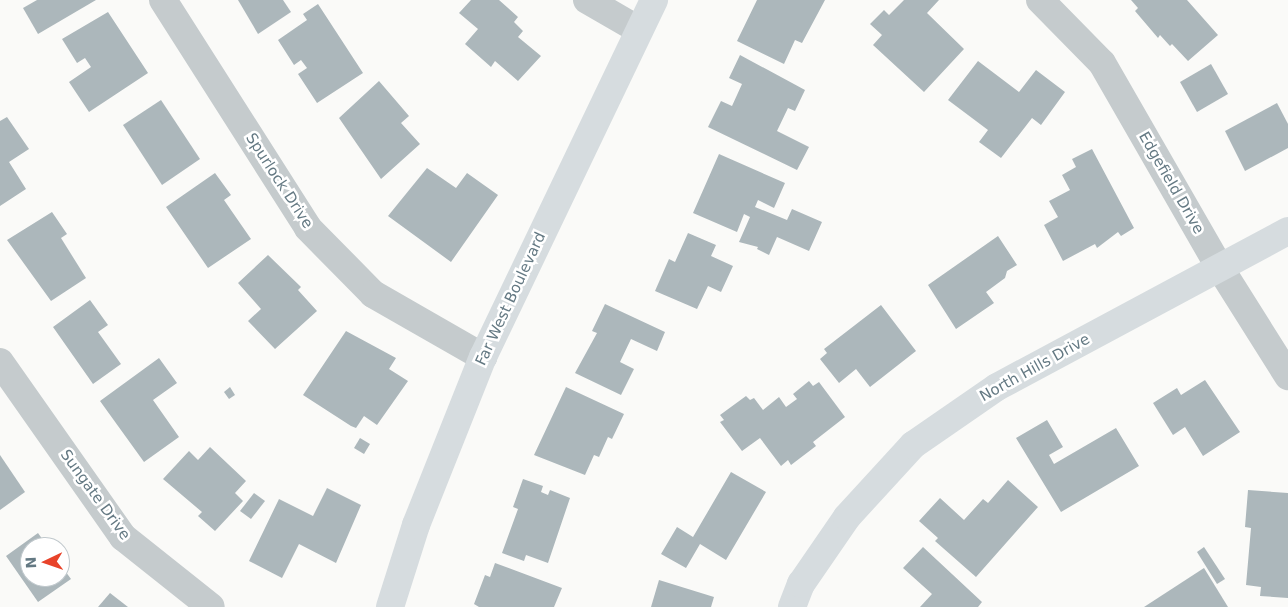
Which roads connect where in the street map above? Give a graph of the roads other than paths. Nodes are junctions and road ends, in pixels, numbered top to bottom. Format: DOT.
graph roads {
  1 [pos="163,0"];
  2 [pos="587,0"];
  3 [pos="654,0"];
  4 [pos="1040,0"];
  5 [pos="639,30"];
  6 [pos="1288,231"];
  7 [pos="1220,268"];
  8 [pos="483,357"];
  9 [pos="0,362"];
  10 [pos="1288,376"];
  11 [pos="211,607"];
  12 [pos="390,607"];
  13 [pos="792,607"];
  1 -- 8 [label="street, Spurlock Drive"];
  2 -- 5 [label="street"];
  3 -- 5 [label="street, Far West Boulevard"];
  4 -- 7 [label="street, Edgefield Drive"];
  5 -- 8 [label="street, Far West Boulevard"];
  6 -- 7 [label="street, North Hills Drive"];
  7 -- 10 [label="street, Edgefield Drive"];
  7 -- 13 [label="street, North Hills Drive"];
  8 -- 12 [label="street, Far West Boulevard"];
  9 -- 11 [label="street, Sungate Drive"];
}
